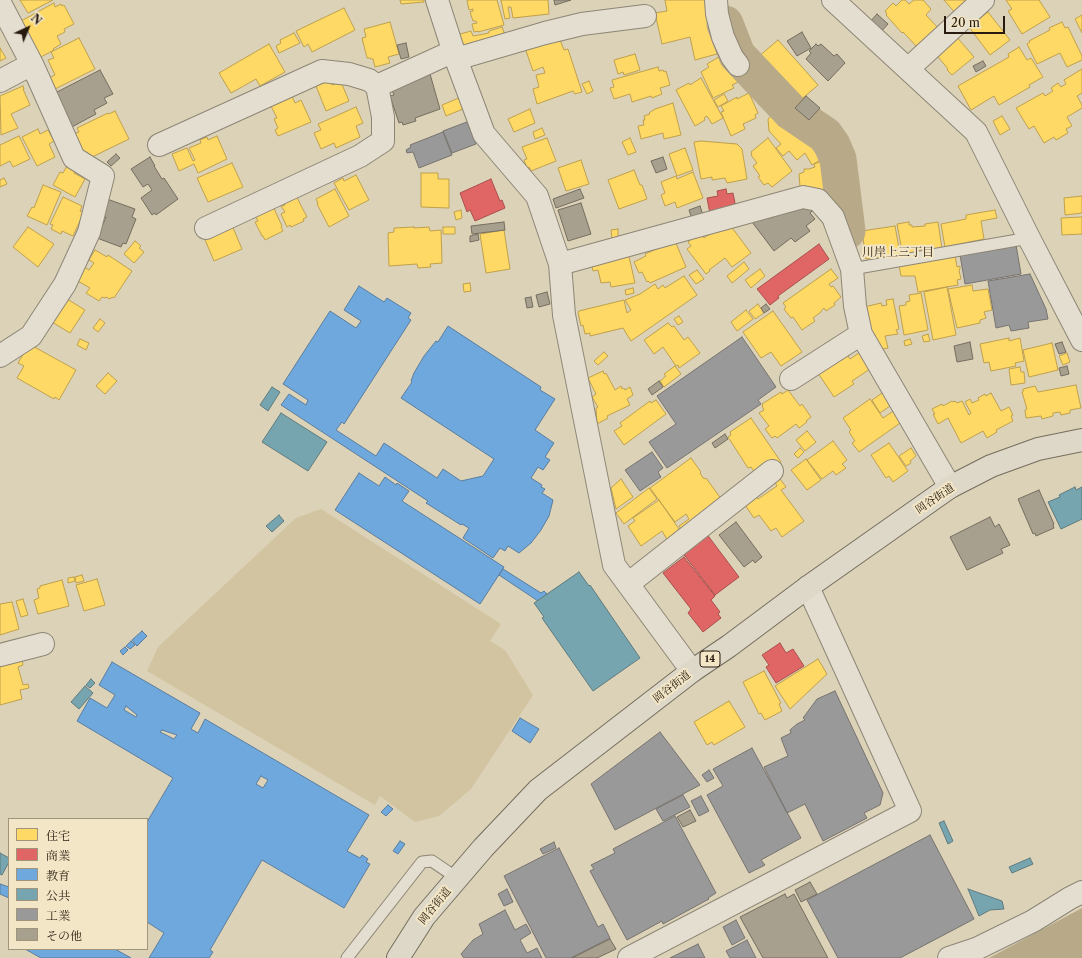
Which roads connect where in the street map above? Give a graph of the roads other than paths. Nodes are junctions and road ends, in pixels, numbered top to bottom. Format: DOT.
graph roads {
  1 [pos="438,0"];
  2 [pos="716,0"];
  3 [pos="833,0"];
  4 [pos="983,0"];
  5 [pos="0,3"];
  6 [pos="645,16"];
  7 [pos="455,55"];
  8 [pos="32,64"];
  9 [pos="738,65"];
  10 [pos="908,69"];
  11 [pos="0,81"];
  12 [pos="377,86"];
  13 [pos="159,145"];
  14 [pos="206,228"];
  15 [pos="1029,238"];
  16 [pos="560,264"];
  17 [pos="852,269"];
  18 [pos="861,334"];
  19 [pos="1082,340"];
  20 [pos="0,356"];
  21 [pos="791,379"];
  22 [pos="1082,440"];
  23 [pos="772,471"];
  24 [pos="950,487"];
  25 [pos="628,584"];
  26 [pos="808,587"];
  27 [pos="42,644"];
  28 [pos="0,654"];
  29 [pos="692,671"];
  30 [pos="457,878"];
  31 [pos="1082,892"];
  32 [pos="347,958"];
  33 [pos="398,958"];
  34 [pos="629,958"];
  35 [pos="949,958"];
  1 -- 7 [label="street"];
  2 -- 9 [label="street"];
  3 -- 10 [label="street"];
  4 -- 10 [label="street"];
  5 -- 8 [label="street"];
  6 -- 7 [label="street"];
  7 -- 12 [label="street"];
  7 -- 16 [label="street"];
  8 -- 11 [label="street"];
  8 -- 20 [label="street"];
  10 -- 15 [label="street"];
  12 -- 13 [label="street"];
  12 -- 14 [label="street"];
  15 -- 17 [label="lane"];
  15 -- 19 [label="street"];
  16 -- 17 [label="street"];
  16 -- 25 [label="street"];
  17 -- 18 [label="street"];
  18 -- 21 [label="street"];
  18 -- 24 [label="street"];
  22 -- 24 [label="main road, 岡谷街道 / 14"];
  23 -- 25 [label="street"];
  24 -- 26 [label="main road, 岡谷街道 / 14"];
  25 -- 29 [label="street"];
  26 -- 29 [label="main road, 岡谷街道 / 14"];
  26 -- 34 [label="street"];
  27 -- 28 [label="street"];
  29 -- 30 [label="main road, 岡谷街道 / 14"];
  30 -- 32 [label="lane"];
  30 -- 33 [label="main road, 岡谷街道 / 14"];
  31 -- 35 [label="street"];
}
